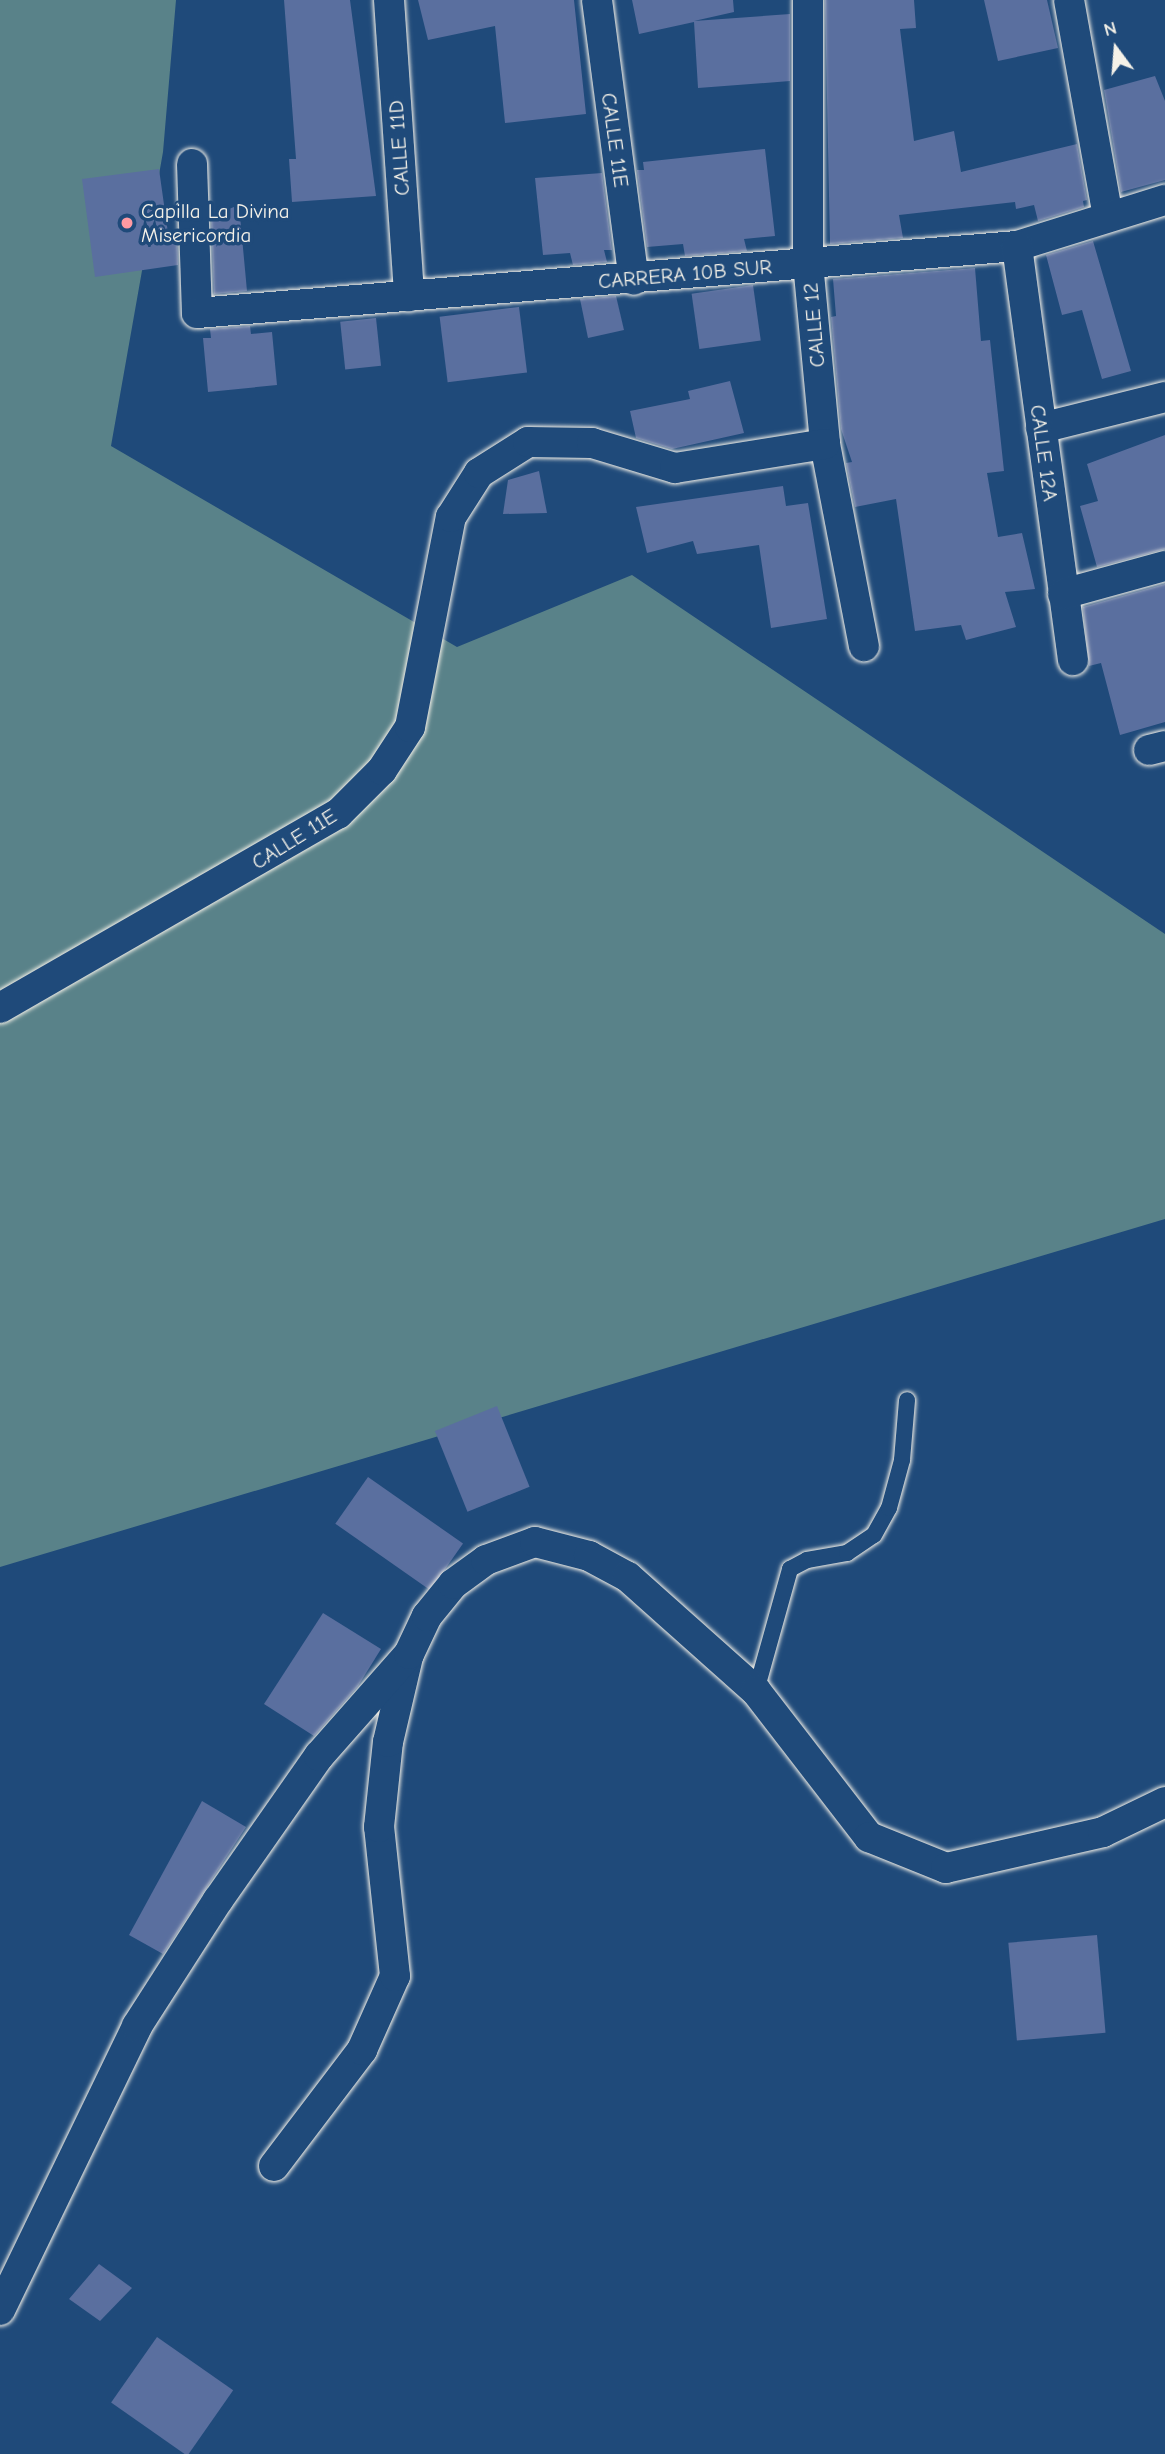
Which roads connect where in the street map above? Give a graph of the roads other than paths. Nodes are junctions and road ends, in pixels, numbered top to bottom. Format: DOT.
graph roads {
  1 [pos="389,0"];
  2 [pos="597,0"];
  3 [pos="808,0"];
  4 [pos="1069,0"];
  5 [pos="192,164"];
  6 [pos="1165,200"];
  7 [pos="1108,218"];
  8 [pos="1017,246"];
  9 [pos="808,263"];
  10 [pos="634,280"];
  11 [pos="409,296"];
  12 [pos="1165,397"];
  13 [pos="1041,428"];
  14 [pos="825,444"];
  15 [pos="1165,566"];
  16 [pos="1063,594"];
  17 [pos="864,646"];
  18 [pos="1073,660"];
  19 [pos="8,1003"];
  20 [pos="906,1400"];
  21 [pos="409,1654"];
  22 [pos="756,1691"];
  23 [pos="1165,1802"];
  24 [pos="274,2166"];
  25 [pos="0,2310"];
  1 -- 11 [label="street, CALLE 11D"];
  2 -- 10 [label="street, CALLE 11E"];
  3 -- 9 [label="street, CALLE 12"];
  4 -- 7 [label="street"];
  5 -- 11 [label="street, CARRERA 10B SUR"];
  6 -- 7 [label="street, CARRERA 10B SUR"];
  7 -- 8 [label="street, CARRERA 10B SUR"];
  8 -- 9 [label="street, CARRERA 10B SUR"];
  8 -- 13 [label="street, CALLE 12A"];
  9 -- 10 [label="street, CARRERA 10B SUR"];
  9 -- 14 [label="street, CALLE 12"];
  10 -- 11 [label="street, CARRERA 10B SUR"];
  12 -- 13 [label="street"];
  13 -- 16 [label="street, CALLE 12A"];
  14 -- 17 [label="street, CALLE 12"];
  14 -- 19 [label="street, CALLE 11E"];
  15 -- 16 [label="street"];
  16 -- 18 [label="street, CALLE 12A"];
  20 -- 22 [label="lane"];
  21 -- 22 [label="street"];
  21 -- 24 [label="street"];
  21 -- 25 [label="street"];
  22 -- 23 [label="street"];
}
